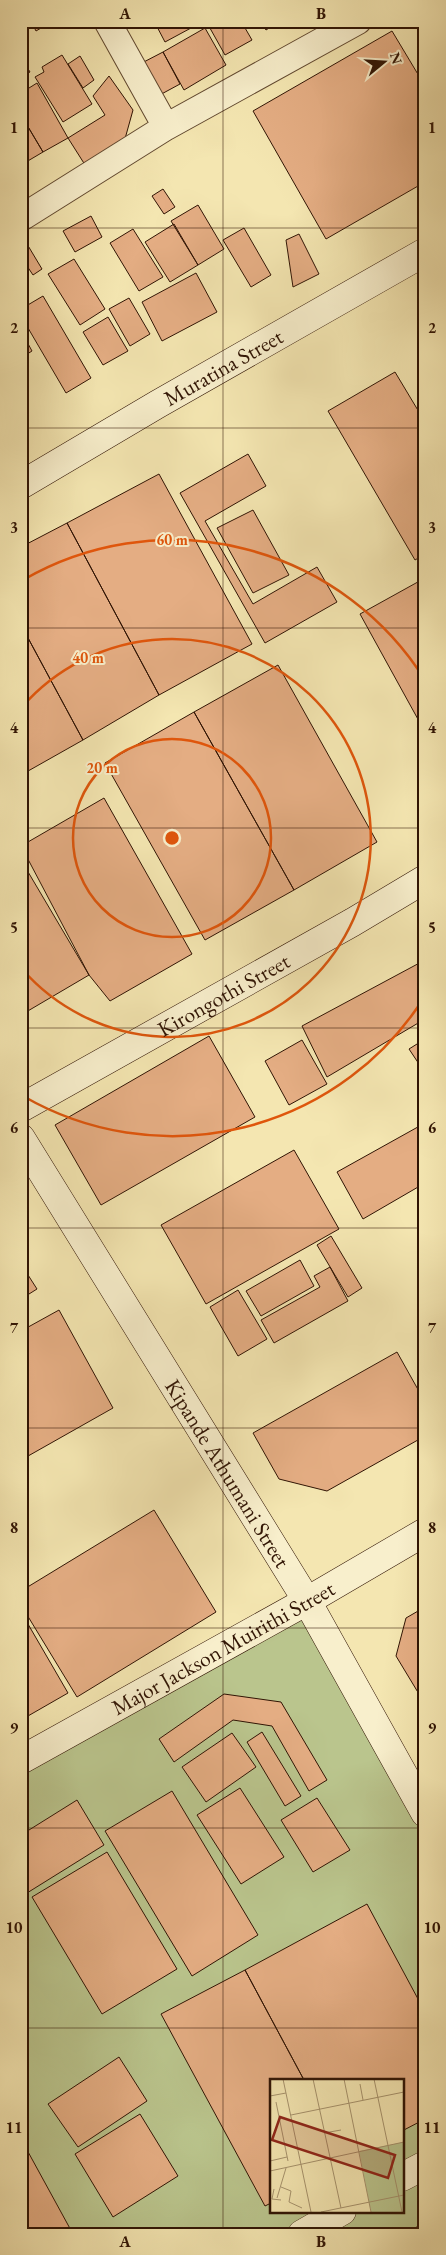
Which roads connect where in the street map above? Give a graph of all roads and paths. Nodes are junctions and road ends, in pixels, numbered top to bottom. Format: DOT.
graph roads {
  1 [pos="107,21"];
  2 [pos="358,21"];
  3 [pos="166,127"];
  4 [pos="21,218"];
  5 [pos="425,252"];
  6 [pos="21,485"];
  7 [pos="425,879"];
  8 [pos="21,1108"];
  9 [pos="21,1138"];
  10 [pos="425,1532"];
  11 [pos="307,1601"];
  12 [pos="21,1760"];
  13 [pos="425,1813"];
  14 [pos="425,2164"];
  15 [pos="404,2176"];
  16 [pos="340,2212"];
  17 [pos="302,2234"];
  1 -- 3 [label="street"];
  2 -- 3 [label="street"];
  3 -- 4 [label="street"];
  5 -- 6 [label="street, Muratina Street"];
  7 -- 8 [label="street, Kirongothi Street"];
  9 -- 11 [label="street, Kipande Athumani Street"];
  10 -- 11 [label="street, Major Jackson Muirithi Street"];
  11 -- 12 [label="street, Major Jackson Muirithi Street"];
  11 -- 13 [label="street, Kipande Athumani Street"];
  14 -- 15 [label="street"];
  16 -- 17 [label="street"];
}
